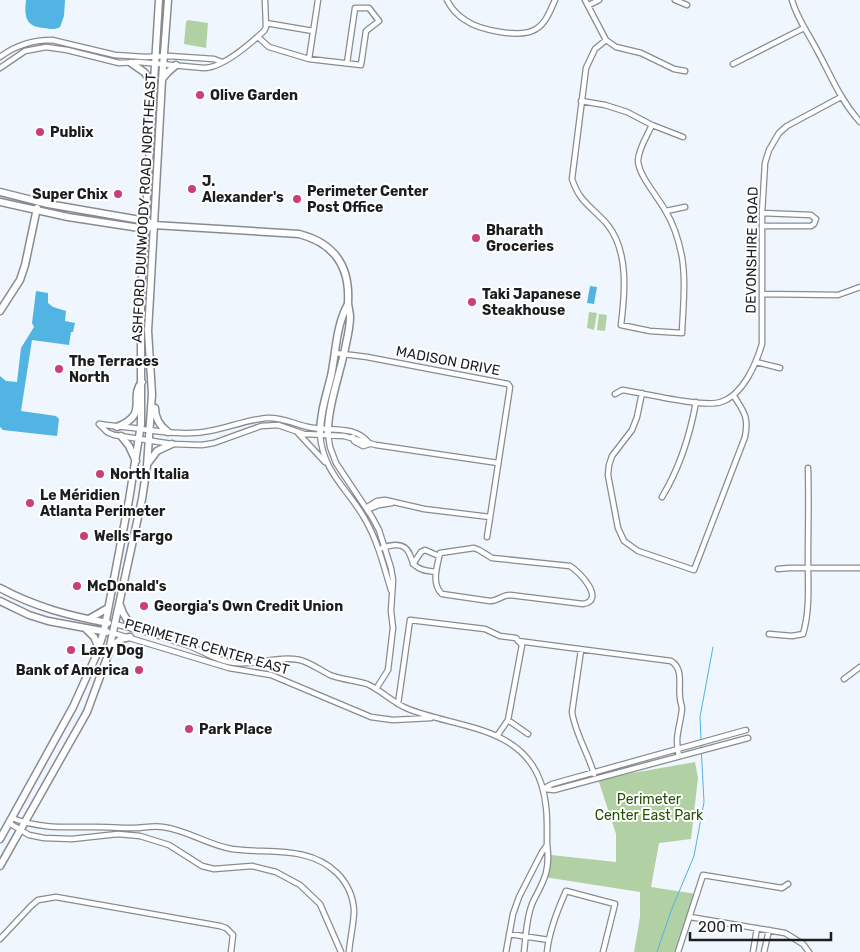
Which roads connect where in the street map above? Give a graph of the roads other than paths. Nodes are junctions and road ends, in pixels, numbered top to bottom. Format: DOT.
graph roads {
  1 [pos="159,0"];
  2 [pos="168,0"];
  3 [pos="265,0"];
  4 [pos="318,0"];
  5 [pos="446,0"];
  6 [pos="555,0"];
  7 [pos="585,0"];
  8 [pos="599,0"];
  9 [pos="675,0"];
  10 [pos="792,0"];
  11 [pos="588,5"];
  12 [pos="687,5"];
  13 [pos="266,23"];
  14 [pos="804,28"];
  15 [pos="313,31"];
  16 [pos="258,37"];
  17 [pos="606,40"];
  18 [pos="164,56"];
  19 [pos="0,57"];
  20 [pos="309,59"];
  21 [pos="155,60"];
  22 [pos="222,62"];
  23 [pos="132,63"];
  24 [pos="347,63"];
  25 [pos="163,64"];
  26 [pos="733,64"];
  27 [pos="176,65"];
  28 [pos="0,68"];
  29 [pos="685,71"];
  30 [pos="162,80"];
  31 [pos="153,84"];
  32 [pos="841,97"];
  33 [pos="582,101"];
  34 [pos="860,122"];
  35 [pos="652,125"];
  36 [pos="683,137"];
  37 [pos="0,192"];
  38 [pos="0,202"];
  39 [pos="38,202"];
  40 [pos="685,207"];
  41 [pos="36,211"];
  42 [pos="666,211"];
  43 [pos="762,212"];
  44 [pos="146,221"];
  45 [pos="154,225"];
  46 [pos="762,226"];
  47 [pos="146,229"];
  48 [pos="860,287"];
  49 [pos="762,294"];
  50 [pos="348,304"];
  51 [pos="0,311"];
  52 [pos="149,348"];
  53 [pos="335,353"];
  54 [pos="344,354"];
  55 [pos="756,362"];
  56 [pos="780,368"];
  57 [pos="142,382"];
  58 [pos="642,393"];
  59 [pos="614,394"];
  60 [pos="734,396"];
  61 [pos="696,402"];
  62 [pos="117,427"];
  63 [pos="141,429"];
  64 [pos="150,430"];
  65 [pos="295,430"];
  66 [pos="320,431"];
  67 [pos="328,431"];
  68 [pos="168,432"];
  69 [pos="120,436"];
  70 [pos="140,439"];
  71 [pos="149,440"];
  72 [pos="172,444"];
  73 [pos="370,444"];
  74 [pos="136,461"];
  75 [pos="498,463"];
  76 [pos="327,464"];
  77 [pos="147,466"];
  78 [pos="808,468"];
  79 [pos="662,497"];
  80 [pos="367,508"];
  81 [pos="360,512"];
  82 [pos="490,517"];
  83 [pos="488,537"];
  84 [pos="385,547"];
  85 [pos="378,550"];
  86 [pos="439,556"];
  87 [pos="413,564"];
  88 [pos="808,568"];
  89 [pos="860,568"];
  90 [pos="778,569"];
  91 [pos="436,572"];
  92 [pos="1,592"];
  93 [pos="392,593"];
  94 [pos="0,601"];
  95 [pos="120,604"];
  96 [pos="108,608"];
  97 [pos="89,619"];
  98 [pos="106,623"];
  99 [pos="114,624"];
  100 [pos="85,628"];
  101 [pos="132,628"];
  102 [pos="104,631"];
  103 [pos="113,633"];
  104 [pos="768,634"];
  105 [pos="130,637"];
  106 [pos="518,641"];
  107 [pos="181,643"];
  108 [pos="160,647"];
  109 [pos="99,648"];
  110 [pos="110,648"];
  111 [pos="581,650"];
  112 [pos="260,662"];
  113 [pos="220,666"];
  114 [pos="860,667"];
  115 [pos="844,679"];
  116 [pos="376,689"];
  117 [pos="398,704"];
  118 [pos="438,718"];
  119 [pos="508,720"];
  120 [pos="746,730"];
  121 [pos="528,734"];
  122 [pos="497,736"];
  123 [pos="748,738"];
  124 [pos="677,749"];
  125 [pos="679,756"];
  126 [pos="593,773"];
  127 [pos="595,779"];
  128 [pos="543,789"];
  129 [pos="11,821"];
  130 [pos="25,823"];
  131 [pos="117,828"];
  132 [pos="20,830"];
  133 [pos="127,834"];
  134 [pos="107,835"];
  135 [pos="0,840"];
  136 [pos="547,845"];
  137 [pos="0,866"];
  138 [pos="788,884"];
  139 [pos="690,917"];
  140 [pos="757,928"];
  141 [pos="769,930"];
  142 [pos="509,934"];
  143 [pos="526,936"];
  144 [pos="0,939"];
  145 [pos="548,940"];
  146 [pos="231,952"];
  147 [pos="341,952"];
  148 [pos="349,952"];
  149 [pos="506,952"];
  150 [pos="524,952"];
  151 [pos="548,952"];
  152 [pos="603,952"];
  153 [pos="678,952"];
  154 [pos="753,952"];
  155 [pos="764,952"];
  156 [pos="809,952"];
  1 -- 21 [label="main road, ASHFORD DUNWOODY ROAD NORTHEAST"];
  2 -- 18 [label="main road, ASHFORD DUNWOODY ROAD NORTHEAST"];
  3 -- 13 [label="street"];
  4 -- 15 [label="street"];
  5 -- 6 [label="street"];
  7 -- 11 [label="street"];
  8 -- 11 [label="street"];
  9 -- 12 [label="street"];
  10 -- 14 [label="street"];
  11 -- 17 [label="street"];
  13 -- 15 [label="street"];
  13 -- 16 [label="street"];
  14 -- 26 [label="street"];
  14 -- 32 [label="street"];
  15 -- 20 [label="street"];
  16 -- 20 [label="street"];
  16 -- 22 [label="street"];
  17 -- 29 [label="street"];
  17 -- 33 [label="street"];
  18 -- 21 [label="street"];
  18 -- 22 [label="street"];
  18 -- 25 [label="main road, ASHFORD DUNWOODY ROAD NORTHEAST"];
  19 -- 21 [label="street"];
  20 -- 24 [label="street"];
  21 -- 23 [label="street"];
  21 -- 25 [label="street"];
  21 -- 31 [label="main road, ASHFORD DUNWOODY ROAD NORTHEAST"];
  22 -- 27 [label="street"];
  23 -- 28 [label="street"];
  23 -- 31 [label="main road"];
  24 -- 24 [label="street"];
  25 -- 27 [label="street"];
  25 -- 30 [label="main road, ASHFORD DUNWOODY ROAD NORTHEAST"];
  27 -- 30 [label="main road"];
  30 -- 45 [label="main road, ASHFORD DUNWOODY ROAD NORTHEAST"];
  31 -- 44 [label="main road, ASHFORD DUNWOODY ROAD NORTHEAST"];
  32 -- 34 [label="street"];
  32 -- 43 [label="street, DEVONSHIRE ROAD"];
  33 -- 35 [label="street"];
  33 -- 42 [label="street"];
  35 -- 36 [label="street"];
  35 -- 42 [label="street"];
  37 -- 39 [label="main road"];
  38 -- 41 [label="main road"];
  39 -- 41 [label="main road"];
  39 -- 44 [label="main road"];
  40 -- 42 [label="street"];
  41 -- 47 [label="main road"];
  41 -- 51 [label="main road"];
  43 -- 46 [label="street, DEVONSHIRE ROAD"];
  43 -- 46 [label="street"];
  44 -- 45 [label="main road"];
  44 -- 47 [label="main road, ASHFORD DUNWOODY ROAD NORTHEAST"];
  45 -- 47 [label="main road"];
  45 -- 50 [label="main road"];
  45 -- 52 [label="main road, ASHFORD DUNWOODY ROAD NORTHEAST"];
  46 -- 49 [label="street, DEVONSHIRE ROAD"];
  47 -- 57 [label="main road, ASHFORD DUNWOODY ROAD NORTHEAST"];
  48 -- 49 [label="street"];
  49 -- 55 [label="street, DEVONSHIRE ROAD"];
  50 -- 53 [label="main road"];
  50 -- 54 [label="main road"];
  52 -- 64 [label="main road, ASHFORD DUNWOODY ROAD NORTHEAST"];
  52 -- 68 [label="main road"];
  53 -- 54 [label="street, MADISON DRIVE"];
  53 -- 66 [label="main road"];
  54 -- 67 [label="main road"];
  54 -- 75 [label="street, MADISON DRIVE"];
  55 -- 56 [label="street"];
  55 -- 60 [label="street, DEVONSHIRE ROAD"];
  57 -- 62 [label="main road"];
  57 -- 63 [label="main road, ASHFORD DUNWOODY ROAD NORTHEAST"];
  58 -- 59 [label="street"];
  58 -- 60 [label="street"];
  58 -- 61 [label="street"];
  60 -- 61 [label="street"];
  61 -- 79 [label="street"];
  62 -- 63 [label="street"];
  62 -- 69 [label="street"];
  63 -- 64 [label="street"];
  63 -- 70 [label="main road, ASHFORD DUNWOODY ROAD NORTHEAST"];
  64 -- 68 [label="street"];
  64 -- 71 [label="main road, ASHFORD DUNWOODY ROAD NORTHEAST"];
  65 -- 66 [label="street"];
  65 -- 72 [label="street"];
  65 -- 76 [label="street"];
  66 -- 67 [label="street"];
  66 -- 68 [label="street"];
  66 -- 76 [label="street"];
  67 -- 73 [label="street"];
  67 -- 73 [label="street"];
  67 -- 80 [label="street"];
  69 -- 70 [label="street"];
  69 -- 74 [label="main road"];
  70 -- 71 [label="street"];
  70 -- 74 [label="main road, ASHFORD DUNWOODY ROAD NORTHEAST"];
  71 -- 72 [label="street"];
  71 -- 77 [label="main road, ASHFORD DUNWOODY ROAD NORTHEAST"];
  72 -- 77 [label="main road"];
  73 -- 75 [label="street"];
  74 -- 96 [label="main road, ASHFORD DUNWOODY ROAD NORTHEAST"];
  75 -- 82 [label="street, MADISON DRIVE"];
  76 -- 81 [label="street"];
  77 -- 95 [label="main road, ASHFORD DUNWOODY ROAD NORTHEAST"];
  78 -- 88 [label="street"];
  80 -- 81 [label="street"];
  80 -- 82 [label="street"];
  80 -- 84 [label="street"];
  81 -- 85 [label="street"];
  82 -- 83 [label="street, MADISON DRIVE"];
  84 -- 85 [label="street"];
  84 -- 87 [label="street"];
  84 -- 93 [label="street"];
  85 -- 93 [label="street"];
  86 -- 87 [label="street"];
  86 -- 91 [label="street"];
  86 -- 91 [label="street"];
  87 -- 91 [label="street"];
  88 -- 89 [label="street"];
  88 -- 90 [label="street"];
  88 -- 104 [label="street"];
  92 -- 97 [label="main road"];
  93 -- 116 [label="street"];
  94 -- 100 [label="main road"];
  95 -- 99 [label="main road, ASHFORD DUNWOODY ROAD NORTHEAST"];
  95 -- 101 [label="main road"];
  96 -- 97 [label="main road"];
  96 -- 98 [label="main road, ASHFORD DUNWOODY ROAD NORTHEAST"];
  97 -- 98 [label="main road"];
  98 -- 99 [label="main road"];
  98 -- 102 [label="main road, ASHFORD DUNWOODY ROAD NORTHEAST"];
  99 -- 101 [label="street, PERIMETER CENTER EAST"];
  99 -- 103 [label="main road, ASHFORD DUNWOODY ROAD NORTHEAST"];
  100 -- 102 [label="main road"];
  100 -- 109 [label="main road"];
  101 -- 107 [label="street, PERIMETER CENTER EAST"];
  102 -- 103 [label="main road"];
  102 -- 109 [label="main road, ASHFORD DUNWOODY ROAD NORTHEAST"];
  103 -- 105 [label="street, PERIMETER CENTER EAST"];
  103 -- 110 [label="main road, ASHFORD DUNWOODY ROAD NORTHEAST"];
  105 -- 108 [label="street, PERIMETER CENTER EAST"];
  105 -- 110 [label="main road"];
  106 -- 111 [label="street"];
  106 -- 117 [label="street"];
  106 -- 119 [label="street"];
  107 -- 108 [label="street"];
  107 -- 112 [label="street, PERIMETER CENTER EAST"];
  108 -- 113 [label="street, PERIMETER CENTER EAST"];
  109 -- 129 [label="main road, ASHFORD DUNWOODY ROAD NORTHEAST"];
  110 -- 130 [label="main road, ASHFORD DUNWOODY ROAD NORTHEAST"];
  111 -- 124 [label="street"];
  111 -- 126 [label="street"];
  112 -- 113 [label="street"];
  112 -- 116 [label="street, PERIMETER CENTER EAST"];
  113 -- 118 [label="street, PERIMETER CENTER EAST"];
  114 -- 115 [label="street"];
  116 -- 117 [label="street, PERIMETER CENTER EAST"];
  117 -- 118 [label="street, PERIMETER CENTER EAST"];
  118 -- 122 [label="street, PERIMETER CENTER EAST"];
  119 -- 121 [label="street"];
  119 -- 122 [label="street"];
  120 -- 124 [label="street"];
  122 -- 128 [label="street, PERIMETER CENTER EAST"];
  123 -- 125 [label="street"];
  124 -- 125 [label="street"];
  124 -- 126 [label="street"];
  125 -- 127 [label="street"];
  126 -- 127 [label="street"];
  126 -- 128 [label="street"];
  127 -- 128 [label="street"];
  128 -- 136 [label="street, PERIMETER CENTER EAST"];
  129 -- 130 [label="street"];
  129 -- 132 [label="street"];
  129 -- 135 [label="main road, ASHFORD DUNWOODY ROAD NORTHEAST"];
  130 -- 131 [label="street"];
  130 -- 132 [label="main road, ASHFORD DUNWOODY ROAD NORTHEAST"];
  131 -- 133 [label="street"];
  131 -- 134 [label="street"];
  131 -- 148 [label="street"];
  132 -- 134 [label="street"];
  132 -- 137 [label="main road, ASHFORD DUNWOODY ROAD NORTHEAST"];
  133 -- 134 [label="street"];
  133 -- 147 [label="street"];
  136 -- 142 [label="street, PERIMETER CENTER EAST"];
  136 -- 143 [label="street, PERIMETER CENTER EAST"];
  138 -- 139 [label="street"];
  139 -- 140 [label="street"];
  139 -- 153 [label="street"];
  140 -- 141 [label="street"];
  140 -- 154 [label="street"];
  141 -- 155 [label="street"];
  141 -- 156 [label="street"];
  142 -- 143 [label="street"];
  142 -- 149 [label="street, PERIMETER CENTER EAST"];
  143 -- 145 [label="street"];
  143 -- 150 [label="street, PERIMETER CENTER EAST"];
  144 -- 146 [label="street"];
  145 -- 151 [label="street"];
  145 -- 152 [label="street"];
}
